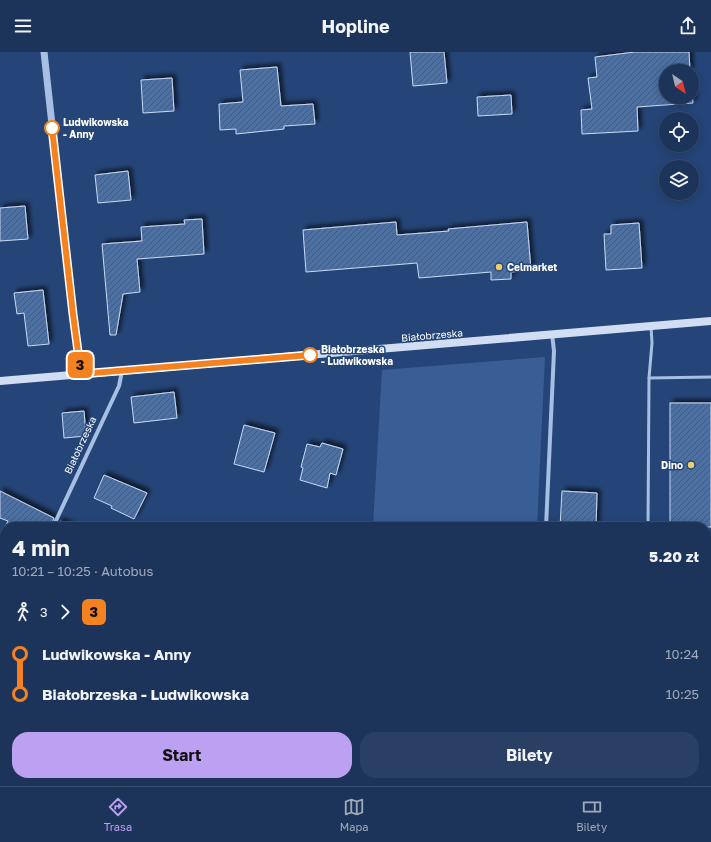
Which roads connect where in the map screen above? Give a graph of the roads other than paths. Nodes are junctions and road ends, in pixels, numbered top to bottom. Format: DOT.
graph roads {
  1 [pos="44,52"];
  2 [pos="711,321"];
  3 [pos="651,326"];
  4 [pos="552,334"];
  5 [pos="122,371"];
  6 [pos="81,374"];
  7 [pos="711,377"];
  8 [pos="649,378"];
  9 [pos="0,381"];
  10 [pos="55,522"];
  11 [pos="546,522"];
  12 [pos="648,522"];
  1 -- 6 [label="street"];
  2 -- 3 [label="main road, Białobrzeska"];
  3 -- 4 [label="main road, Białobrzeska"];
  3 -- 8 [label="lane"];
  4 -- 5 [label="main road, Białobrzeska"];
  4 -- 11 [label="street"];
  5 -- 6 [label="main road, Białobrzeska"];
  5 -- 10 [label="street, Białobrzeska"];
  6 -- 9 [label="main road, Białobrzeska"];
  7 -- 8 [label="lane"];
  8 -- 12 [label="lane"];
}
